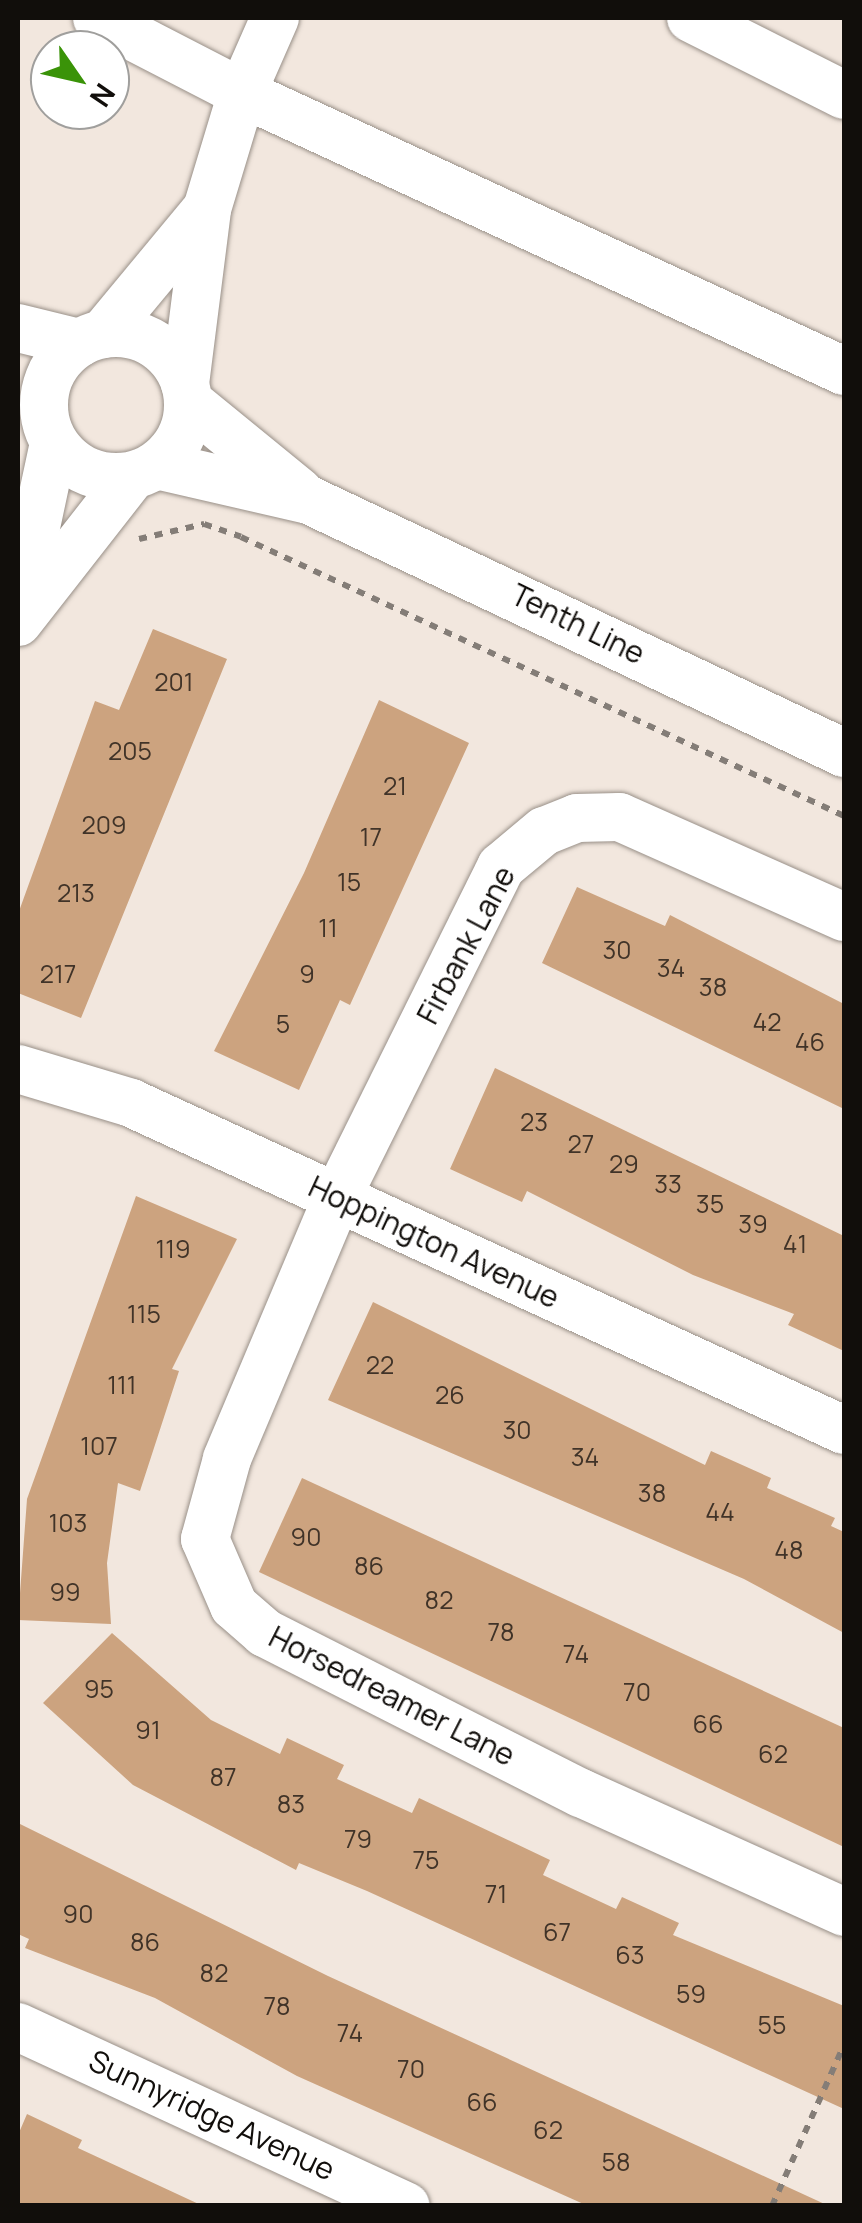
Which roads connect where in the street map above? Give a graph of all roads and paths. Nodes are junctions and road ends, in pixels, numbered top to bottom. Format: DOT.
graph roads {
  1 [pos="97,18"];
  2 [pos="275,18"];
  3 [pos="691,18"];
  4 [pos="242,93"];
  5 [pos="844,95"];
  6 [pos="207,208"];
  7 [pos="18,328"];
  8 [pos="92,338"];
  9 [pos="844,370"];
  10 [pos="187,393"];
  11 [pos="39,415"];
  12 [pos="145,470"];
  13 [pos="309,500"];
  14 [pos="76,543"];
  15 [pos="18,619"];
  16 [pos="844,753"];
  17 [pos="844,816"];
  18 [pos="844,917"];
  19 [pos="18,1069"];
  20 [pos="338,1198"];
  21 [pos="844,1430"];
  22 [pos="844,1912"];
  23 [pos="18,2027"];
  24 [pos="844,2045"];
  25 [pos="406,2206"];
  26 [pos="772,2206"];
  1 -- 4 [label="street"];
  2 -- 4 [label="street"];
  3 -- 5 [label="street"];
  4 -- 6 [label="street"];
  4 -- 9 [label="street"];
  6 -- 8 [label="street"];
  6 -- 10 [label="street"];
  7 -- 8 [label="street"];
  8 -- 10 [label="street"];
  8 -- 11 [label="street"];
  10 -- 12 [label="street"];
  10 -- 13 [label="street, Tenth Line"];
  11 -- 12 [label="street"];
  11 -- 15 [label="street"];
  12 -- 13 [label="street, Tenth Line"];
  12 -- 14 [label="street"];
  13 -- 16 [label="street, Tenth Line"];
  14 -- 15 [label="street"];
  14 -- 17 [label="path"];
  18 -- 20 [label="street, Firbank Lane"];
  19 -- 20 [label="street, Hoppington Avenue"];
  20 -- 21 [label="street, Hoppington Avenue"];
  20 -- 22 [label="street, Horsedreamer Lane"];
  23 -- 25 [label="street, Sunnyridge Avenue"];
  24 -- 26 [label="path"];
}
